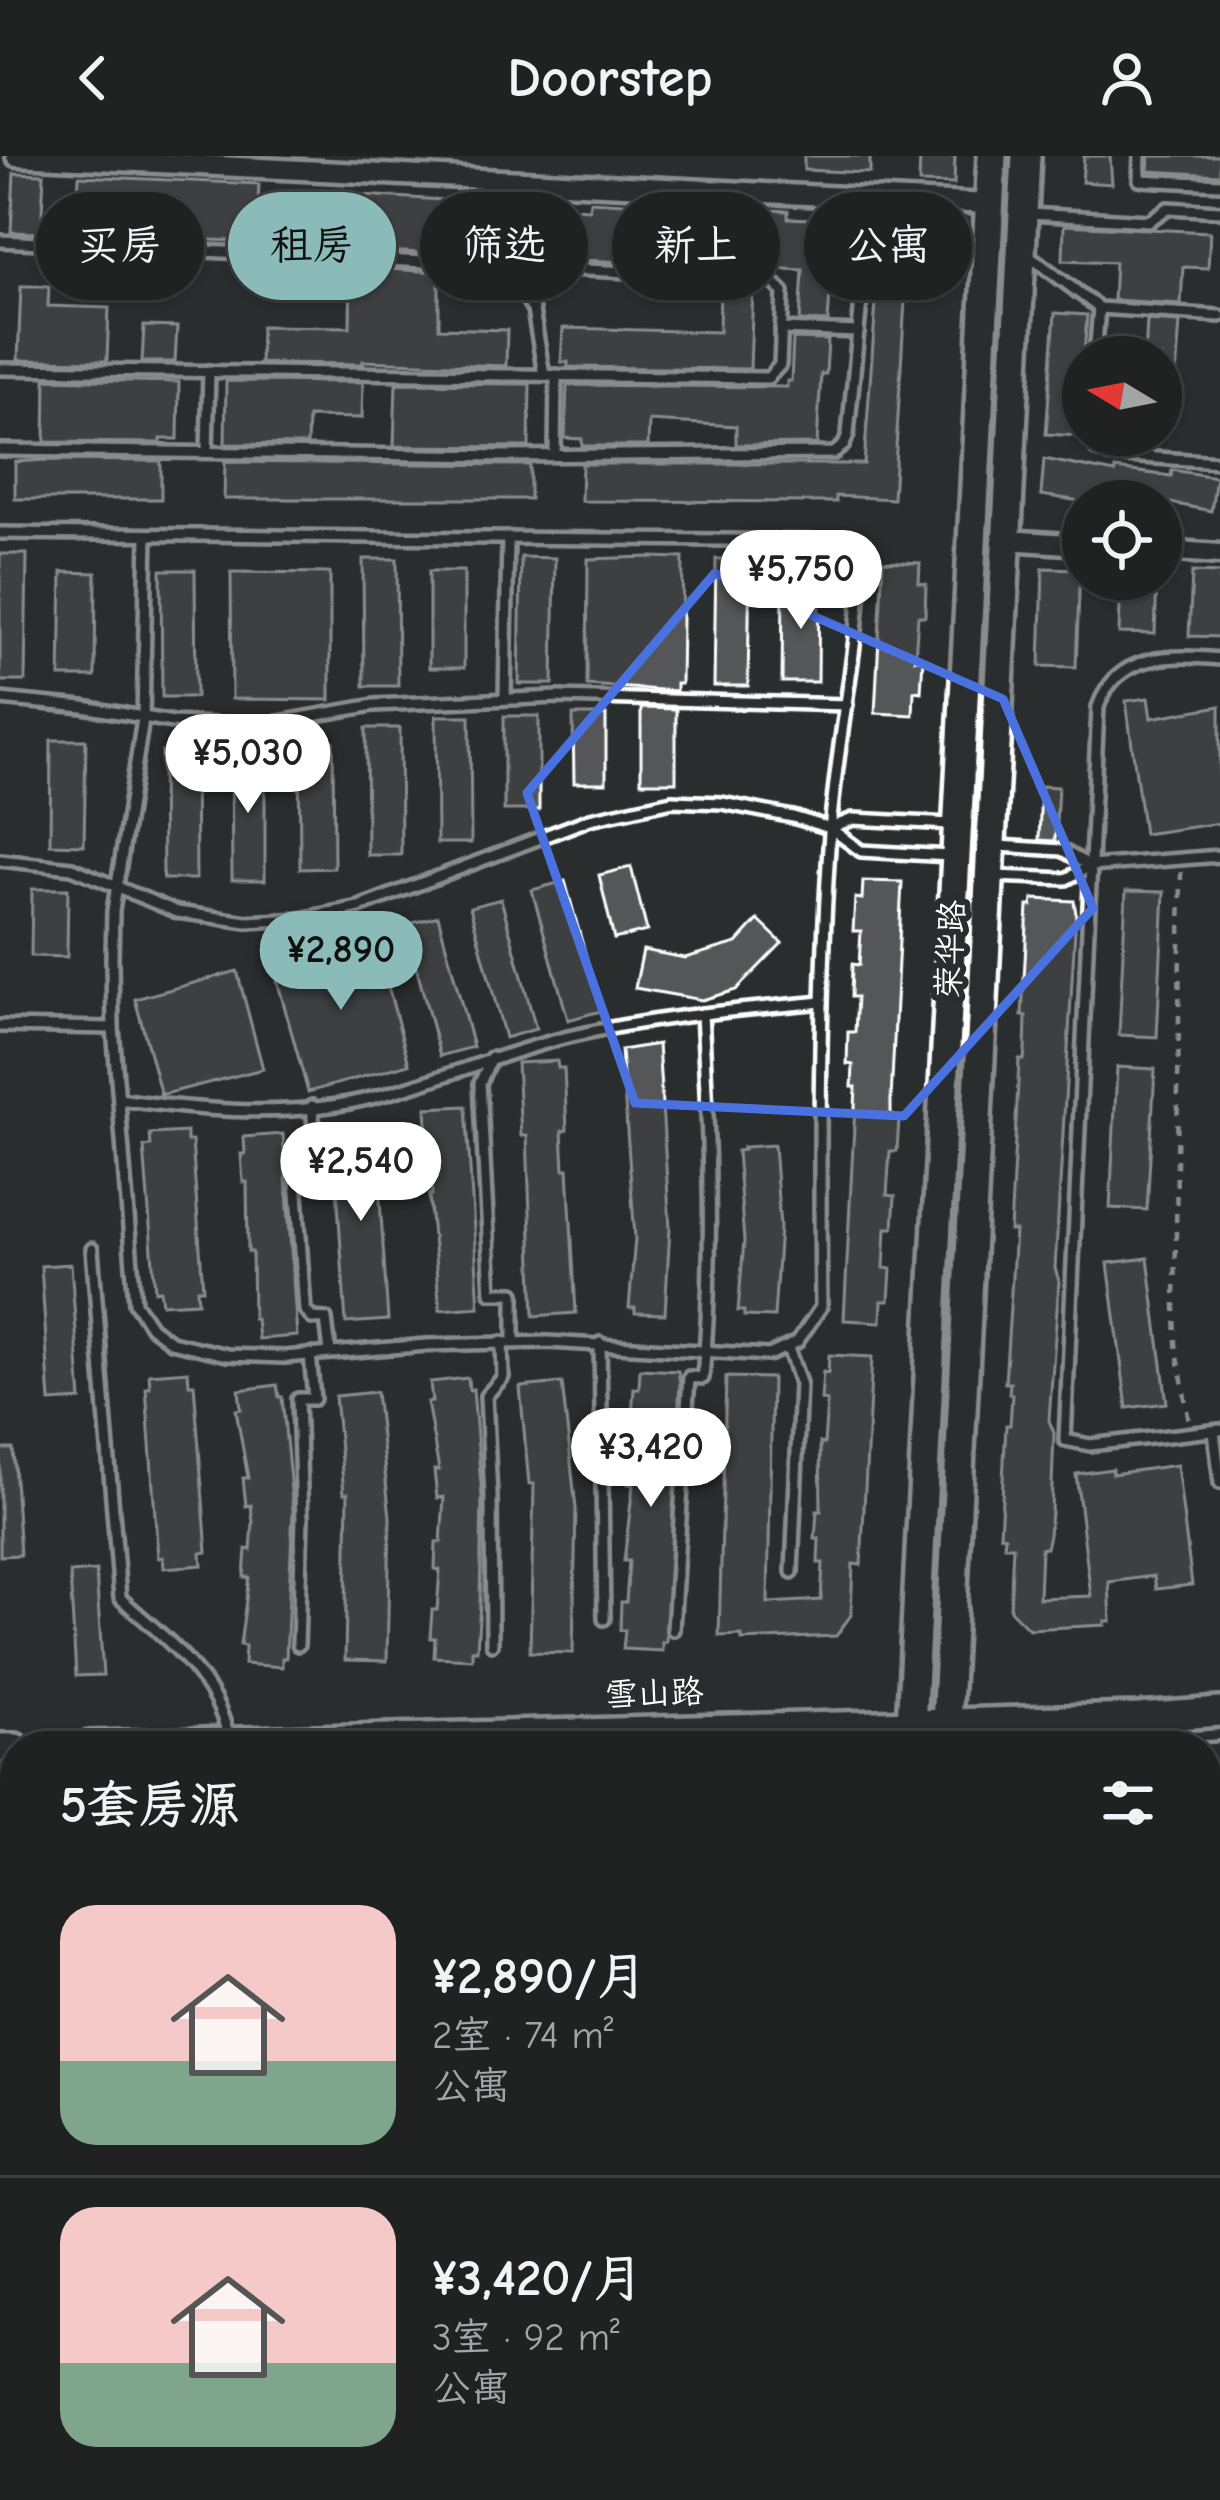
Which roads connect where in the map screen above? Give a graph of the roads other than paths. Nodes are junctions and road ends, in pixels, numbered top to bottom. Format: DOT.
graph roads {
  1 [pos="16,156"];
  2 [pos="992,156"];
  3 [pos="1026,156"];
  4 [pos="1140,156"];
  5 [pos="328,164"];
  6 [pos="1220,184"];
  7 [pos="804,194"];
  8 [pos="972,203"];
  9 [pos="989,204"];
  10 [pos="1220,211"];
  11 [pos="1023,213"];
  12 [pos="0,241"];
  13 [pos="1022,250"];
  14 [pos="420,262"];
  15 [pos="588,270"];
  16 [pos="527,300"];
  17 [pos="861,300"];
  18 [pos="1099,308"];
  19 [pos="1220,316"];
  20 [pos="782,329"];
  21 [pos="858,332"];
  22 [pos="1097,336"];
  23 [pos="0,369"];
  24 [pos="209,371"];
  25 [pos="550,375"];
  26 [pos="0,449"];
  27 [pos="208,452"];
  28 [pos="555,455"];
  29 [pos="1125,456"];
  30 [pos="1220,462"];
  31 [pos="0,533"];
  32 [pos="147,535"];
  33 [pos="508,538"];
  34 [pos="1006,540"];
  35 [pos="1062,544"];
  36 [pos="1182,551"];
  37 [pos="1220,554"];
  38 [pos="1220,659"];
  39 [pos="0,699"];
  40 [pos="506,699"];
  41 [pos="848,705"];
  42 [pos="143,718"];
  43 [pos="957,824"];
  44 [pos="830,828"];
  45 [pos="990,846"];
  46 [pos="955,856"];
  47 [pos="1220,856"];
  48 [pos="0,860"];
  49 [pos="1090,866"];
  50 [pos="988,876"];
  51 [pos="117,886"];
  52 [pos="823,1002"];
  53 [pos="702,1014"];
  54 [pos="0,1026"];
  55 [pos="113,1028"];
  56 [pos="491,1058"];
  57 [pos="119,1100"];
  58 [pos="312,1106"];
  59 [pos="92,1250"];
  60 [pos="508,1342"];
  61 [pos="600,1343"];
  62 [pos="788,1348"];
  63 [pos="706,1350"];
  64 [pos="330,1352"];
  65 [pos="310,1354"];
  66 [pos="1217,1431"];
  67 [pos="1220,1483"];
  68 [pos="792,1572"];
  69 [pos="604,1619"];
  70 [pos="673,1630"];
  71 [pos="492,1644"];
  72 [pos="298,1645"];
  73 [pos="1220,1712"];
  74 [pos="227,1731"];
  75 [pos="911,1731"];
  76 [pos="945,1731"];
  77 [pos="982,1731"];
  1 -- 5 [label="street"];
  2 -- 9 [label="street, 荣华路"];
  3 -- 11 [label="street, 荣华路"];
  4 -- 6 [label="lane"];
  5 -- 7 [label="street"];
  8 -- 9 [label="street"];
  9 -- 43 [label="street, 荣华路"];
  10 -- 11 [label="lane"];
  11 -- 13 [label="street, 荣华路"];
  12 -- 14 [label="lane"];
  13 -- 18 [label="lane"];
  13 -- 34 [label="street, 荣华路"];
  15 -- 20 [label="lane"];
  16 -- 25 [label="lane"];
  17 -- 21 [label="lane"];
  18 -- 19 [label="lane"];
  18 -- 22 [label="lane"];
  20 -- 21 [label="lane"];
  20 -- 25 [label="lane"];
  21 -- 28 [label="lane"];
  23 -- 24 [label="lane"];
  24 -- 25 [label="lane"];
  24 -- 27 [label="lane"];
  25 -- 28 [label="lane"];
  26 -- 27 [label="lane"];
  27 -- 28 [label="lane"];
  29 -- 30 [label="lane"];
  31 -- 32 [label="lane"];
  32 -- 33 [label="lane"];
  32 -- 42 [label="lane"];
  33 -- 40 [label="lane"];
  33 -- 41 [label="lane"];
  34 -- 35 [label="street"];
  34 -- 45 [label="street, 荣华路"];
  36 -- 37 [label="street"];
  38 -- 49 [label="lane"];
  39 -- 42 [label="lane"];
  40 -- 41 [label="lane"];
  40 -- 42 [label="lane"];
  41 -- 44 [label="lane"];
  42 -- 51 [label="lane"];
  43 -- 44 [label="lane"];
  43 -- 46 [label="street, 荣华路"];
  44 -- 46 [label="lane"];
  44 -- 51 [label="lane"];
  44 -- 52 [label="lane"];
  45 -- 49 [label="lane"];
  45 -- 50 [label="street, 荣华路"];
  46 -- 75 [label="street, 荣华路"];
  47 -- 49 [label="lane"];
  48 -- 51 [label="lane"];
  49 -- 50 [label="lane"];
  49 -- 66 [label="lane"];
  50 -- 76 [label="street, 荣华路"];
  51 -- 55 [label="lane"];
  52 -- 53 [label="lane"];
  52 -- 62 [label="lane"];
  53 -- 56 [label="lane"];
  53 -- 63 [label="lane"];
  54 -- 55 [label="lane"];
  55 -- 57 [label="lane"];
  56 -- 58 [label="lane"];
  56 -- 60 [label="lane"];
  57 -- 58 [label="lane"];
  57 -- 65 [label="lane"];
  58 -- 64 [label="lane"];
  59 -- 74 [label="lane"];
  60 -- 61 [label="lane"];
  60 -- 64 [label="lane"];
  60 -- 71 [label="lane"];
  61 -- 63 [label="lane"];
  61 -- 69 [label="lane"];
  62 -- 63 [label="lane"];
  62 -- 68 [label="lane"];
  63 -- 70 [label="lane"];
  64 -- 65 [label="lane"];
  65 -- 72 [label="lane"];
  66 -- 67 [label="lane"];
  73 -- 77 [label="street, 雪山路"];
}
